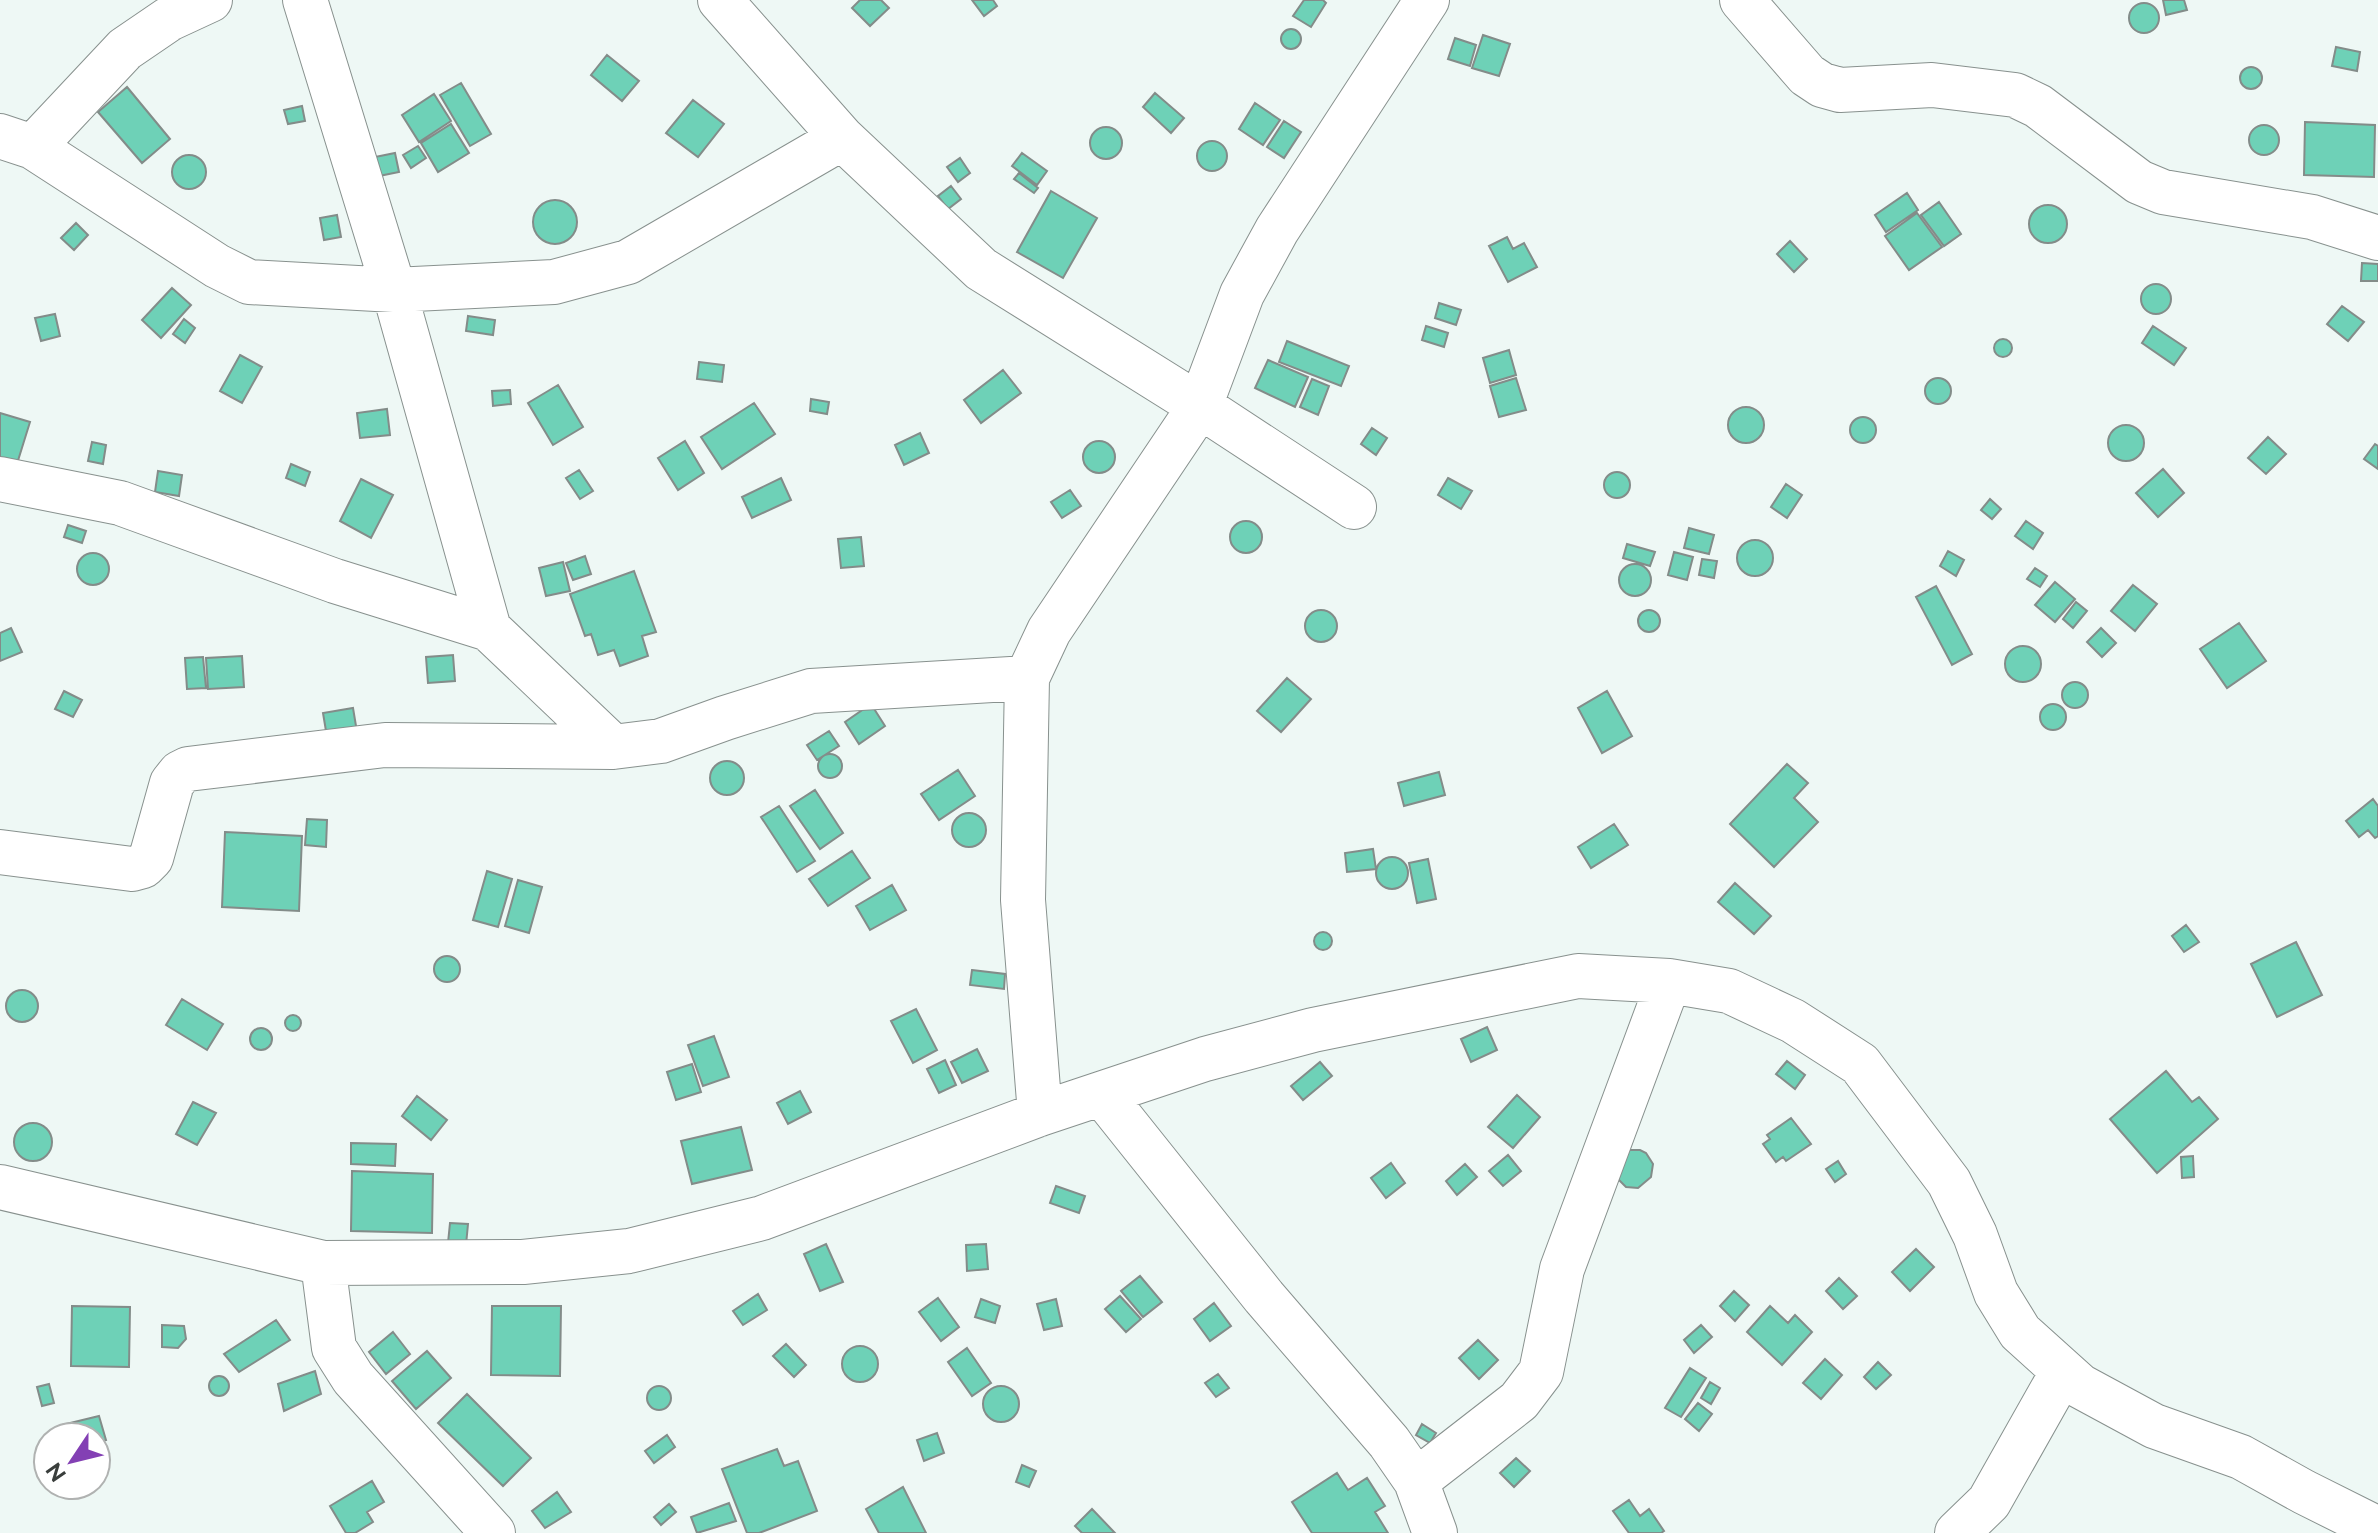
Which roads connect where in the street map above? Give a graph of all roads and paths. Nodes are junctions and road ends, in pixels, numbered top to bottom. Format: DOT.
graph roads {
  1 [pos="210,0"];
  2 [pos="305,0"];
  3 [pos="720,0"];
  4 [pos="1427,0"];
  5 [pos="1742,0"];
  6 [pos="842,138"];
  7 [pos="16,142"];
  8 [pos="2378,238"];
  9 [pos="394,290"];
  10 [pos="1200,406"];
  11 [pos="0,479"];
  12 [pos="1354,507"];
  13 [pos="489,629"];
  14 [pos="1027,678"];
  15 [pos="613,747"];
  16 [pos="0,852"];
  17 [pos="1669,981"];
  18 [pos="1102,1094"];
  19 [pos="1040,1114"];
  20 [pos="0,1187"];
  21 [pos="323,1263"];
  22 [pos="2063,1371"];
  23 [pos="1416,1481"];
  24 [pos="2306,1513"];
  25 [pos="2378,1529"];
  26 [pos="493,1533"];
  27 [pos="1435,1533"];
  28 [pos="1957,1533"];
  1 -- 7 [label="street"];
  2 -- 9 [label="street"];
  3 -- 6 [label="street"];
  4 -- 10 [label="street"];
  5 -- 8 [label="street"];
  6 -- 9 [label="street"];
  6 -- 10 [label="street"];
  7 -- 9 [label="street"];
  9 -- 13 [label="street"];
  10 -- 12 [label="street"];
  10 -- 14 [label="street"];
  11 -- 13 [label="street"];
  13 -- 15 [label="street"];
  14 -- 15 [label="street"];
  14 -- 19 [label="street"];
  15 -- 16 [label="street"];
  17 -- 18 [label="street"];
  17 -- 22 [label="street"];
  17 -- 23 [label="street"];
  18 -- 19 [label="street"];
  18 -- 23 [label="street"];
  19 -- 21 [label="street"];
  20 -- 21 [label="street"];
  21 -- 26 [label="street"];
  22 -- 24 [label="street"];
  22 -- 28 [label="street"];
  23 -- 27 [label="street"];
  24 -- 25 [label="street"];
}
